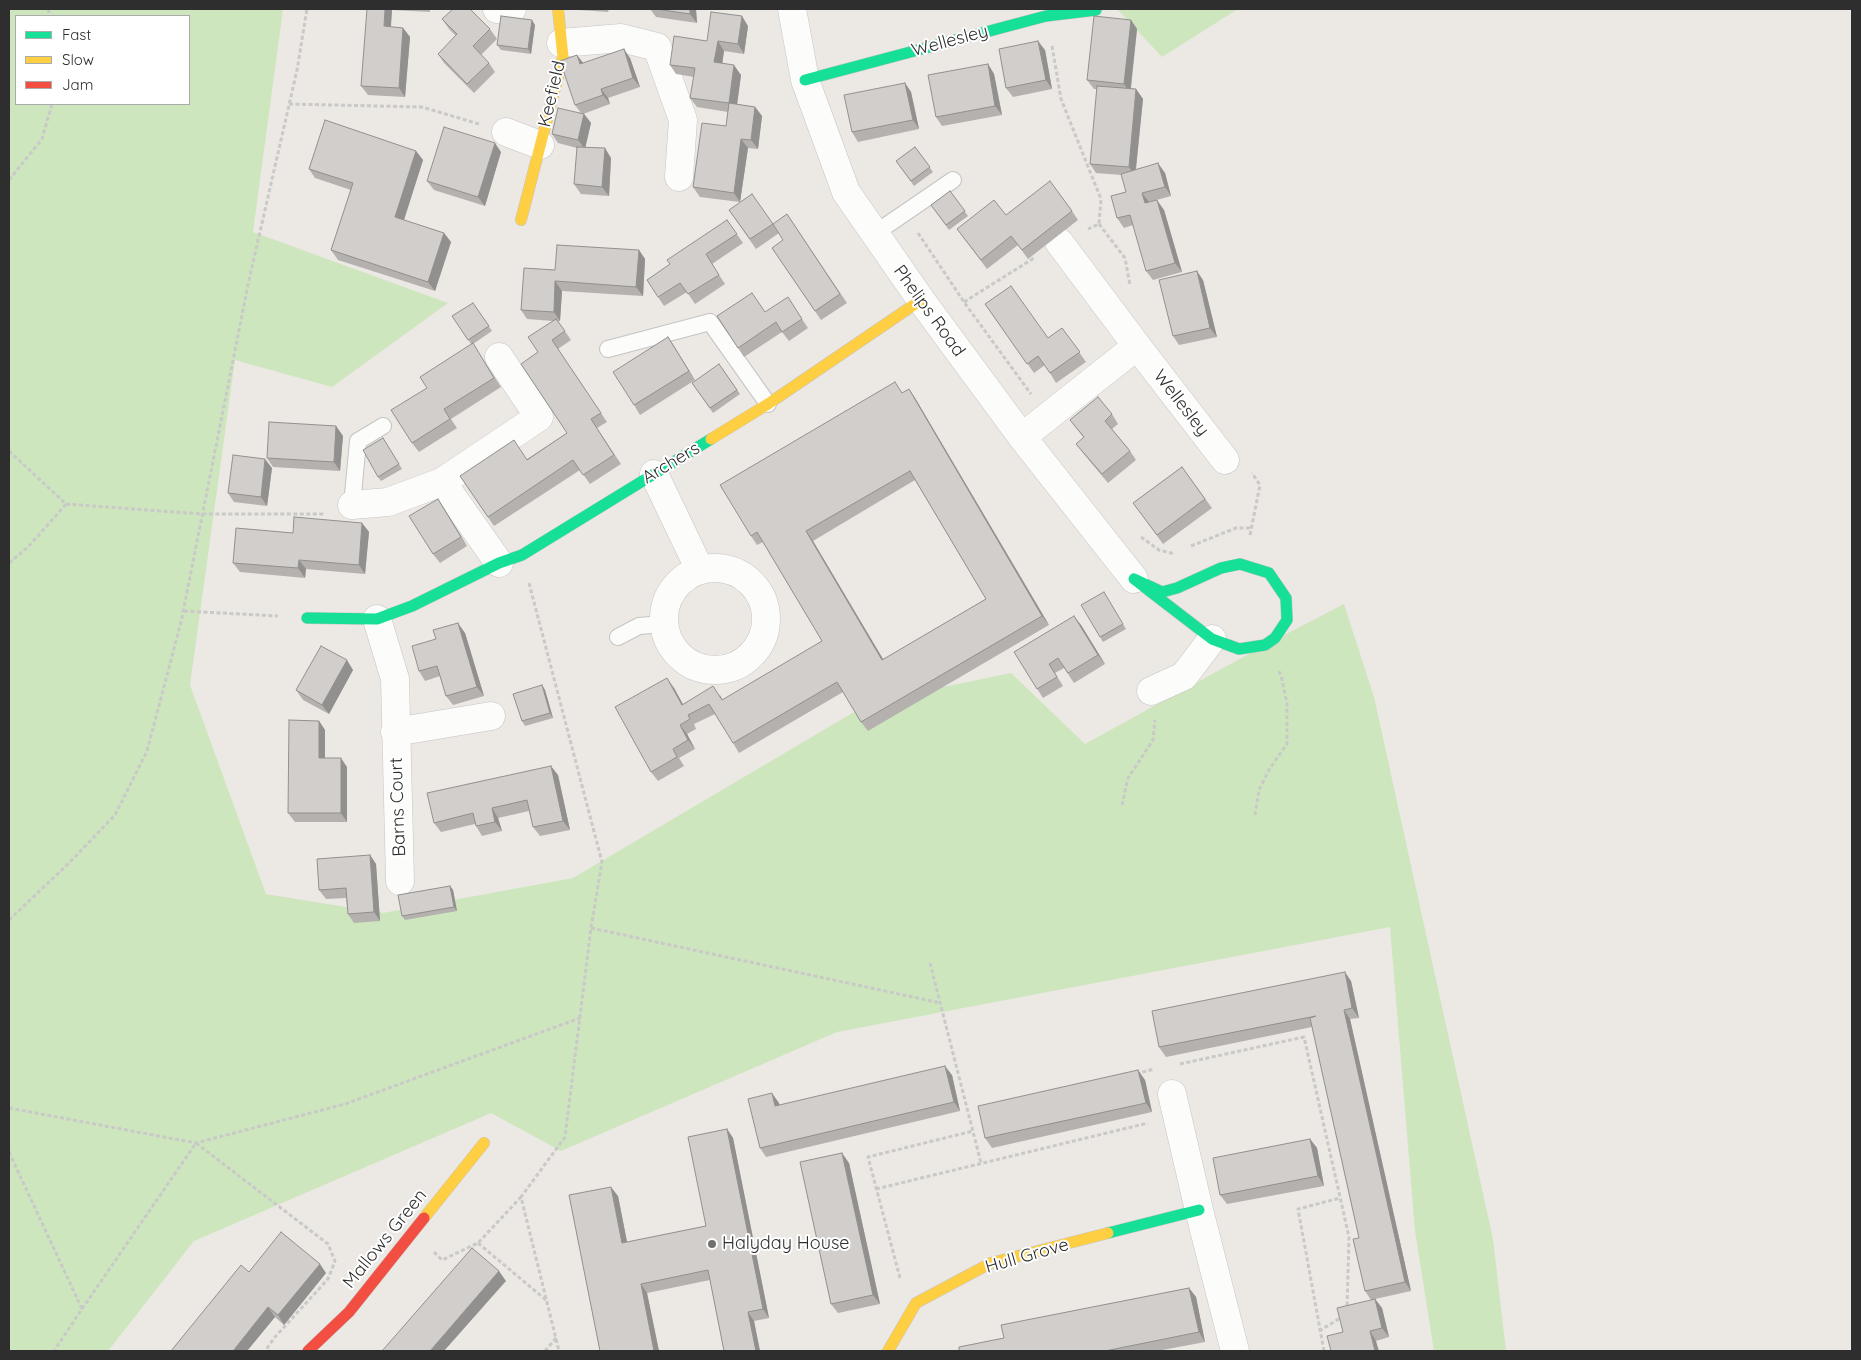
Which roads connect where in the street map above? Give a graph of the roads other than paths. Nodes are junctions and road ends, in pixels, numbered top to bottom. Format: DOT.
graph roads {
  1 [pos="497,9"];
  2 [pos="512,9"];
  3 [pos="558,9"];
  4 [pos="792,9"];
  5 [pos="1096,10"];
  6 [pos="561,43"];
  7 [pos="804,80"];
  8 [pos="506,132"];
  9 [pos="540,145"];
  10 [pos="679,177"];
  11 [pos="953,180"];
  12 [pos="521,220"];
  13 [pos="874,234"];
  14 [pos="1059,242"];
  15 [pos="920,300"];
  16 [pos="1137,346"];
  17 [pos="608,349"];
  18 [pos="499,357"];
  19 [pos="768,404"];
  20 [pos="383,426"];
  21 [pos="1022,437"];
  22 [pos="1225,460"];
  23 [pos="654,474"];
  24 [pos="442,482"];
  25 [pos="352,505"];
  26 [pos="511,559"];
  27 [pos="700,570"];
  28 [pos="1134,579"];
  29 [pos="307,618"];
  30 [pos="377,619"];
  31 [pos="664,624"];
  32 [pos="618,637"];
  33 [pos="1212,639"];
  34 [pos="1151,691"];
  35 [pos="491,716"];
  36 [pos="395,732"];
  37 [pos="400,881"];
  38 [pos="1172,1094"];
  39 [pos="484,1143"];
  40 [pos="1199,1210"];
  41 [pos="308,1351"];
  42 [pos="888,1351"];
  43 [pos="1235,1351"];
  1 -- 2 [label="street"];
  3 -- 6 [label="street, Keefield"];
  4 -- 7 [label="street, Phelips Road"];
  5 -- 7 [label="street, Wellesley"];
  6 -- 9 [label="street, Keefield"];
  6 -- 10 [label="street, Keefield"];
  7 -- 13 [label="street, Phelips Road"];
  8 -- 9 [label="street, Keefield"];
  9 -- 12 [label="street, Keefield"];
  11 -- 13 [label="lane"];
  13 -- 15 [label="street, Phelips Road"];
  14 -- 16 [label="street, Wellesley"];
  15 -- 19 [label="street, Archers"];
  15 -- 21 [label="street, Phelips Road"];
  16 -- 21 [label="street"];
  16 -- 22 [label="street, Wellesley"];
  17 -- 19 [label="lane"];
  18 -- 24 [label="street"];
  19 -- 23 [label="street, Archers"];
  20 -- 25 [label="lane"];
  21 -- 28 [label="street, Phelips Road"];
  23 -- 26 [label="street, Archers"];
  23 -- 27 [label="street"];
  24 -- 25 [label="street"];
  24 -- 26 [label="street"];
  26 -- 30 [label="street"];
  27 -- 31 [label="street"];
  27 -- 31 [label="street"];
  28 -- 33 [label="street"];
  28 -- 33 [label="street"];
  29 -- 30 [label="street"];
  30 -- 36 [label="street, Barns Court"];
  31 -- 32 [label="lane"];
  33 -- 34 [label="street"];
  35 -- 36 [label="street, Barns Court"];
  36 -- 37 [label="street, Barns Court"];
  38 -- 40 [label="street"];
  39 -- 41 [label="street, Mallows Green"];
  40 -- 42 [label="street, Hull Grove"];
  40 -- 43 [label="street"];
}
